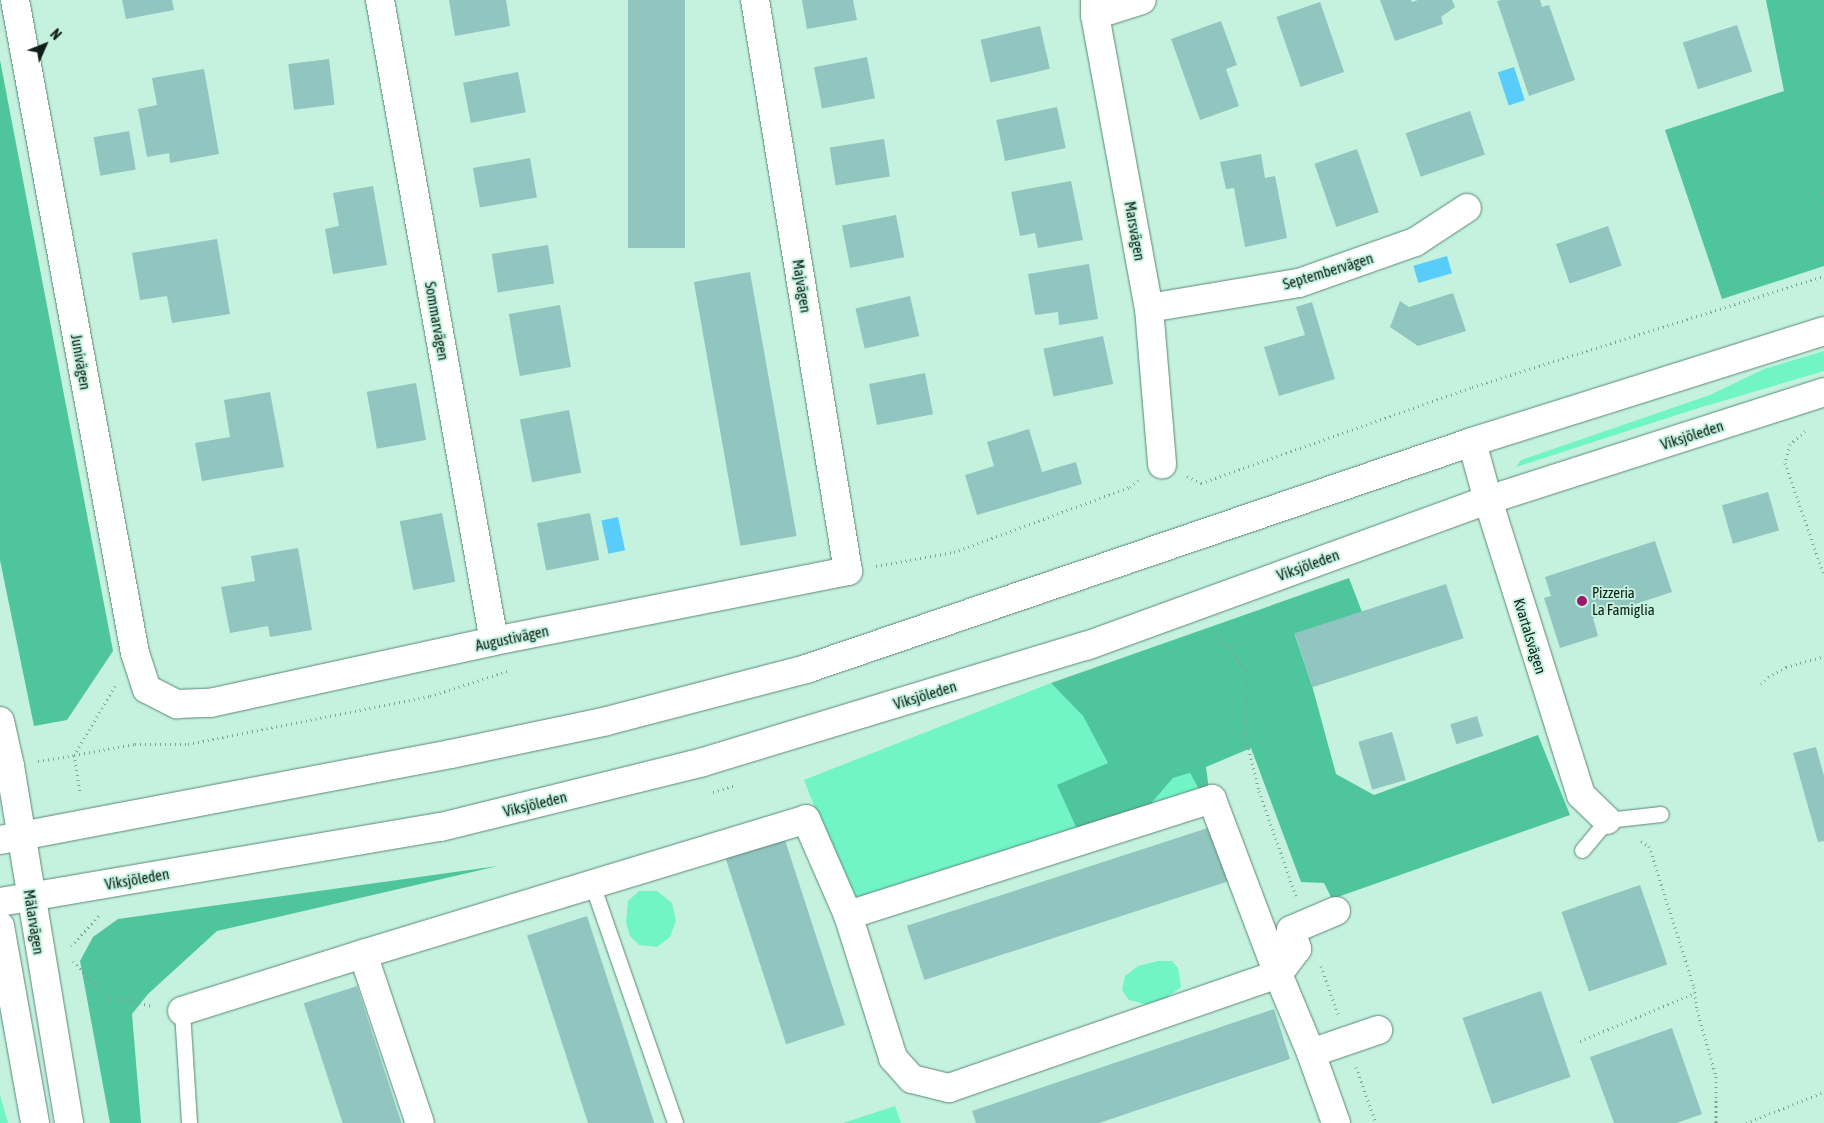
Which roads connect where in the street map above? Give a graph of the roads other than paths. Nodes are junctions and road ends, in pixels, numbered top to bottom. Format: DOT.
graph roads {
  1 [pos="15,0"];
  2 [pos="380,0"];
  3 [pos="755,0"];
  4 [pos="1142,0"];
  5 [pos="1095,8"];
  6 [pos="1467,208"];
  7 [pos="1149,308"];
  8 [pos="1824,331"];
  9 [pos="1824,392"];
  10 [pos="1472,442"];
  11 [pos="1162,464"];
  12 [pos="1488,500"];
  13 [pos="848,571"];
  14 [pos="494,641"];
  15 [pos="177,704"];
  16 [pos="0,721"];
  17 [pos="1660,814"];
  18 [pos="1607,820"];
  19 [pos="10,838"];
  20 [pos="1582,850"];
  21 [pos="592,884"];
  22 [pos="30,897"];
  23 [pos="0,902"];
  24 [pos="1336,911"];
  25 [pos="848,915"];
  26 [pos="0,926"];
  27 [pos="363,954"];
  28 [pos="1278,974"];
  29 [pos="182,1012"];
  30 [pos="1378,1030"];
  31 [pos="1311,1052"];
  32 [pos="35,1123"];
  33 [pos="69,1123"];
  34 [pos="189,1123"];
  35 [pos="420,1123"];
  36 [pos="675,1123"];
  37 [pos="1336,1123"];
  1 -- 15 [label="street, Junivägen"];
  2 -- 14 [label="street, Sommarvägen"];
  3 -- 13 [label="street, Majvägen"];
  4 -- 5 [label="street"];
  5 -- 7 [label="street, Marsvägen"];
  6 -- 7 [label="street, Septembervägen"];
  7 -- 11 [label="street, Marsvägen"];
  8 -- 10 [label="street"];
  9 -- 12 [label="street, Viksjöleden"];
  10 -- 12 [label="street, Kvartalsvägen"];
  10 -- 19 [label="street"];
  12 -- 18 [label="street, Kvartalsvägen"];
  12 -- 22 [label="street, Viksjöleden"];
  13 -- 14 [label="street, Augustivägen"];
  14 -- 15 [label="street, Augustivägen"];
  16 -- 19 [label="street, Mälarvägen"];
  17 -- 18 [label="lane"];
  18 -- 20 [label="lane"];
  19 -- 22 [label="street, Mälarvägen"];
  21 -- 25 [label="street"];
  21 -- 27 [label="street"];
  21 -- 36 [label="lane"];
  22 -- 23 [label="street, Viksjöleden"];
  22 -- 33 [label="street, Mälarvägen"];
  24 -- 28 [label="street"];
  25 -- 28 [label="street"];
  25 -- 28 [label="street"];
  26 -- 32 [label="street"];
  27 -- 29 [label="street"];
  27 -- 35 [label="street"];
  28 -- 31 [label="street"];
  29 -- 34 [label="lane"];
  30 -- 31 [label="street"];
  31 -- 37 [label="street"];
}
